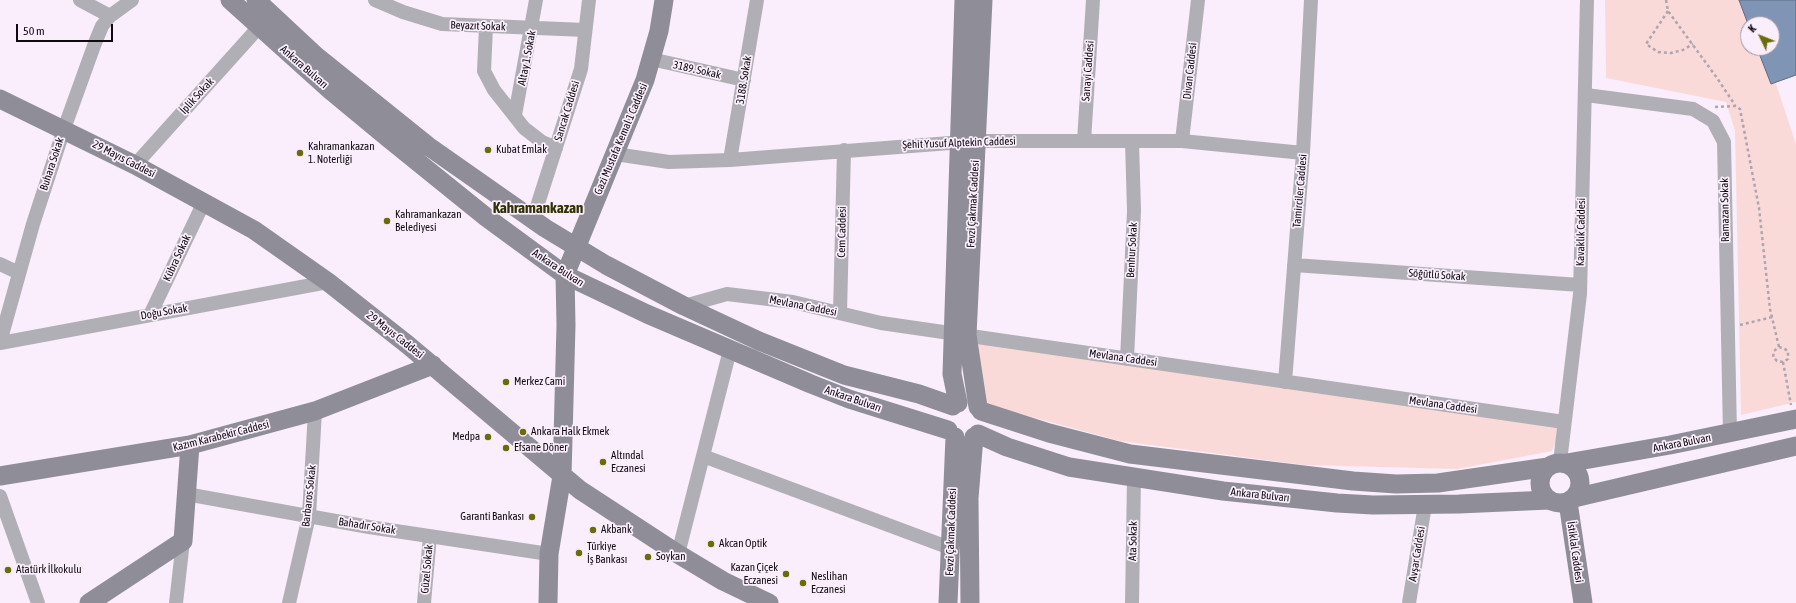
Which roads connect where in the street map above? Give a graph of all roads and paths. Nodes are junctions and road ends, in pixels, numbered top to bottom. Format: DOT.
graph roads {
  1 [pos="80,0"];
  2 [pos="132,0"];
  3 [pos="230,0"];
  4 [pos="256,0"];
  5 [pos="375,0"];
  6 [pos="536,0"];
  7 [pos="589,0"];
  8 [pos="664,0"];
  9 [pos="757,0"];
  10 [pos="964,0"];
  11 [pos="983,0"];
  12 [pos="1093,0"];
  13 [pos="1198,0"];
  14 [pos="1311,0"];
  15 [pos="1587,0"];
  16 [pos="1666,0"];
  17 [pos="1668,11"];
  18 [pos="110,16"];
  19 [pos="533,26"];
  20 [pos="259,27"];
  21 [pos="486,27"];
  22 [pos="585,30"];
  23 [pos="1693,44"];
  24 [pos="651,59"];
  25 [pos="744,80"];
  26 [pos="1586,95"];
  27 [pos="0,99"];
  28 [pos="1735,106"];
  29 [pos="1700,114"];
  30 [pos="516,115"];
  31 [pos="64,129"];
  32 [pos="967,141"];
  33 [pos="1084,141"];
  34 [pos="1132,141"];
  35 [pos="1182,141"];
  36 [pos="556,148"];
  37 [pos="844,150"];
  38 [pos="1303,153"];
  39 [pos="614,154"];
  40 [pos="730,160"];
  41 [pos="135,165"];
  42 [pos="204,202"];
  43 [pos="533,219"];
  44 [pos="576,247"];
  45 [pos="0,264"];
  46 [pos="1294,265"];
  47 [pos="19,273"];
  48 [pos="565,275"];
  49 [pos="328,282"];
  50 [pos="1580,286"];
  51 [pos="684,306"];
  52 [pos="840,313"];
  53 [pos="150,315"];
  54 [pos="1772,317"];
  55 [pos="1728,328"];
  56 [pos="960,334"];
  57 [pos="0,342"];
  58 [pos="1779,347"];
  59 [pos="730,350"];
  60 [pos="1127,359"];
  61 [pos="1783,362"];
  62 [pos="433,365"];
  63 [pos="1285,382"];
  64 [pos="955,405"];
  65 [pos="980,409"];
  66 [pos="315,411"];
  67 [pos="1795,419"];
  68 [pos="1564,422"];
  69 [pos="952,433"];
  70 [pos="1730,434"];
  71 [pos="976,436"];
  72 [pos="190,445"];
  73 [pos="1796,446"];
  74 [pos="703,456"];
  75 [pos="1558,464"];
  76 [pos="0,476"];
  77 [pos="562,476"];
  78 [pos="1134,478"];
  79 [pos="186,494"];
  80 [pos="0,496"];
  81 [pos="1549,500"];
  82 [pos="1571,500"];
  83 [pos="1425,505"];
  84 [pos="309,516"];
  85 [pos="5,525"];
  86 [pos="430,536"];
  87 [pos="183,541"];
  88 [pos="950,548"];
  89 [pos="549,554"];
  90 [pos="678,554"];
  91 [pos="38,603"];
  92 [pos="89,603"];
  93 [pos="176,603"];
  94 [pos="289,603"];
  95 [pos="424,603"];
  96 [pos="548,603"];
  97 [pos="768,603"];
  98 [pos="948,603"];
  99 [pos="970,603"];
  100 [pos="1132,603"];
  101 [pos="1409,603"];
  102 [pos="1583,603"];
  1 -- 18 [label="street"];
  2 -- 18 [label="street, Buhara Sokak"];
  3 -- 20 [label="main road, Ankara Bulvarı"];
  4 -- 43 [label="main road, Ankara Bulvarı"];
  5 -- 21 [label="street, Beyazıt Sokak"];
  6 -- 19 [label="street, Altay 1. Sokak"];
  7 -- 22 [label="street, Sancak Caddesi"];
  8 -- 24 [label="main road, Gazi Mustafa Kemal 1 Caddesi"];
  9 -- 25 [label="street, 3188. Sokak"];
  10 -- 32 [label="main road, Fevzi Çakmak Caddesi"];
  11 -- 32 [label="main road, Fevzi Çakmak Caddesi"];
  12 -- 33 [label="street, Sanayi Caddesi"];
  13 -- 35 [label="street, Divan Caddesi"];
  14 -- 38 [label="street, Tamirciler Caddesi"];
  15 -- 26 [label="street, Kavaklık Caddesi"];
  16 -- 17 [label="path"];
  17 -- 23 [label="path"];
  17 -- 23 [label="path"];
  18 -- 31 [label="street, Buhara Sokak"];
  19 -- 21 [label="street, Beyazıt Sokak"];
  19 -- 22 [label="street, Beyazıt Sokak"];
  19 -- 30 [label="street, Altay 1. Sokak"];
  20 -- 41 [label="street, İplik Sokak"];
  20 -- 48 [label="main road, Ankara Bulvarı"];
  21 -- 30 [label="street"];
  22 -- 36 [label="street, Sancak Caddesi"];
  23 -- 28 [label="path"];
  24 -- 25 [label="street, 3189. Sokak"];
  24 -- 39 [label="main road, Gazi Mustafa Kemal 1 Caddesi"];
  25 -- 40 [label="street, 3188. Sokak"];
  26 -- 29 [label="street, Ramazan Sokak"];
  26 -- 50 [label="street, Kavaklık Caddesi"];
  27 -- 31 [label="main road, 29 Mayıs Caddesi"];
  28 -- 29 [label="path"];
  28 -- 54 [label="path"];
  29 -- 55 [label="street, Ramazan Sokak"];
  30 -- 36 [label="street"];
  31 -- 41 [label="main road, 29 Mayıs Caddesi"];
  31 -- 47 [label="street, Buhara Sokak"];
  32 -- 33 [label="street, Şehit Yusuf Alptekin Caddesi"];
  32 -- 37 [label="street, Şehit Yusuf Alptekin Caddesi"];
  32 -- 56 [label="main road, Fevzi Çakmak Caddesi"];
  33 -- 34 [label="street, Şehit Yusuf Alptekin Caddesi"];
  34 -- 35 [label="street, Şehit Yusuf Alptekin Caddesi"];
  34 -- 60 [label="street, Benhur Sokak"];
  35 -- 38 [label="street, Şehit Yusuf Alptekin Caddesi"];
  36 -- 43 [label="street, Sancak Caddesi"];
  37 -- 40 [label="street, Şehit Yusuf Alptekin Caddesi"];
  37 -- 52 [label="street, Cem Caddesi"];
  38 -- 46 [label="street, Tamirciler Caddesi"];
  39 -- 40 [label="street, Şehit Yusuf Alptekin Caddesi"];
  39 -- 44 [label="main road, Gazi Mustafa Kemal 1 Caddesi"];
  41 -- 42 [label="main road, 29 Mayıs Caddesi"];
  42 -- 49 [label="main road, 29 Mayıs Caddesi"];
  42 -- 53 [label="street, Kübra Sokak"];
  43 -- 44 [label="main road, Ankara Bulvarı"];
  44 -- 48 [label="main road, Gazi Mustafa Kemal 1 Caddesi"];
  44 -- 51 [label="main road, Ankara Bulvarı"];
  45 -- 47 [label="street"];
  46 -- 50 [label="street, Söğütlü Sokak"];
  46 -- 63 [label="street, Tamirciler Caddesi"];
  47 -- 57 [label="street, Buhara Sokak"];
  48 -- 59 [label="main road, Ankara Bulvarı"];
  48 -- 77 [label="main road"];
  49 -- 53 [label="street, Doğu Sokak"];
  49 -- 62 [label="main road, 29 Mayıs Caddesi"];
  50 -- 68 [label="street, Kavaklık Caddesi"];
  51 -- 52 [label="street, Mevlana Caddesi"];
  51 -- 64 [label="main road, Ankara Bulvarı"];
  52 -- 56 [label="street, Mevlana Caddesi"];
  53 -- 57 [label="street, Doğu Sokak"];
  54 -- 55 [label="path"];
  54 -- 58 [label="path"];
  55 -- 70 [label="street, Ramazan Sokak"];
  56 -- 60 [label="street, Mevlana Caddesi"];
  56 -- 64 [label="main road, Fevzi Çakmak Caddesi"];
  56 -- 65 [label="main road, Fevzi Çakmak Caddesi"];
  58 -- 61 [label="path"];
  58 -- 61 [label="path"];
  59 -- 69 [label="main road, Ankara Bulvarı"];
  59 -- 74 [label="street"];
  60 -- 63 [label="street, Mevlana Caddesi"];
  61 -- 67 [label="path"];
  62 -- 66 [label="main road, Kazım Karabekir Caddesi"];
  62 -- 77 [label="main road, 29 Mayıs Caddesi"];
  63 -- 68 [label="street, Mevlana Caddesi"];
  64 -- 65 [label="main road"];
  64 -- 69 [label="main road"];
  65 -- 71 [label="main road"];
  65 -- 75 [label="main road, Ankara Bulvarı"];
  66 -- 72 [label="main road, Kazım Karabekir Caddesi"];
  66 -- 84 [label="street, Barbaros Sokak"];
  67 -- 70 [label="main road, Ankara Bulvarı"];
  68 -- 75 [label="street, Kavaklık Caddesi"];
  69 -- 71 [label="main road"];
  69 -- 88 [label="main road, Fevzi Çakmak Caddesi"];
  70 -- 75 [label="main road, Ankara Bulvarı"];
  71 -- 78 [label="main road, Ankara Bulvarı"];
  71 -- 99 [label="main road, Fevzi Çakmak Caddesi"];
  72 -- 76 [label="main road, Kazım Karabekir Caddesi"];
  72 -- 79 [label="main road"];
  73 -- 82 [label="main road, Ankara Bulvarı"];
  74 -- 88 [label="street"];
  74 -- 90 [label="street"];
  75 -- 81 [label="main road"];
  75 -- 82 [label="main road"];
  77 -- 89 [label="main road"];
  77 -- 90 [label="main road, 29 Mayıs Caddesi"];
  78 -- 83 [label="main road, Ankara Bulvarı"];
  78 -- 100 [label="street, Ata Sokak"];
  79 -- 84 [label="street, Bahadır Sokak"];
  79 -- 87 [label="main road"];
  80 -- 85 [label="street"];
  81 -- 82 [label="main road, Ankara Bulvarı"];
  81 -- 83 [label="main road, Ankara Bulvarı"];
  82 -- 102 [label="main road, İstiklal Caddesi"];
  83 -- 101 [label="street, Avşar Caddesi"];
  84 -- 86 [label="street, Bahadır Sokak"];
  84 -- 94 [label="street, Barbaros Sokak"];
  85 -- 91 [label="street"];
  86 -- 89 [label="street, Bahadır Sokak"];
  86 -- 95 [label="street, Güzel Sokak"];
  87 -- 92 [label="main road"];
  87 -- 93 [label="street"];
  88 -- 98 [label="main road, Fevzi Çakmak Caddesi"];
  89 -- 96 [label="main road"];
  90 -- 97 [label="main road, 29 Mayıs Caddesi"];
}
